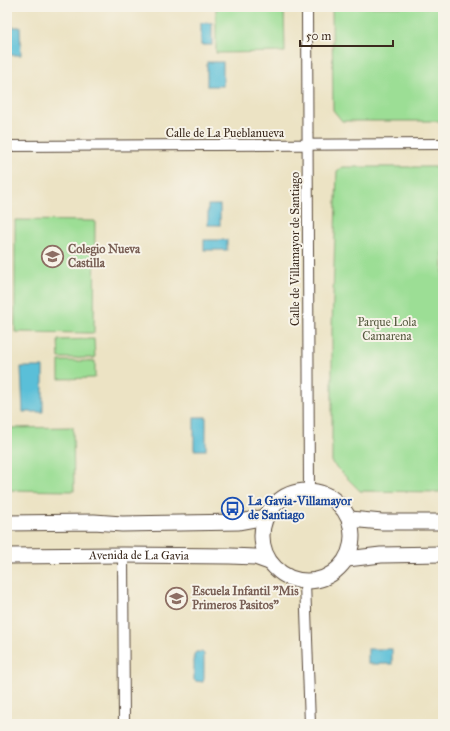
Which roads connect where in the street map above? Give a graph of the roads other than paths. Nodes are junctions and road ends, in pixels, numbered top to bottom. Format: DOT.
graph roads {
  1 [pos="307,7"];
  2 [pos="443,144"];
  3 [pos="7,146"];
  4 [pos="307,146"];
  5 [pos="310,491"];
  6 [pos="266,517"];
  7 [pos="350,520"];
  8 [pos="443,522"];
  9 [pos="7,523"];
  10 [pos="443,554"];
  11 [pos="123,555"];
  12 [pos="7,556"];
  13 [pos="347,559"];
  14 [pos="270,562"];
  15 [pos="305,582"];
  16 [pos="124,724"];
  17 [pos="310,724"];
  1 -- 4 [label="street, Calle de Villamayor de Santiago"];
  2 -- 4 [label="street, Calle de La Pueblanueva"];
  3 -- 4 [label="street, Calle de La Pueblanueva"];
  4 -- 5 [label="street, Calle de Villamayor de Santiago"];
  5 -- 6 [label="main road"];
  5 -- 7 [label="main road"];
  6 -- 9 [label="main road"];
  6 -- 14 [label="main road"];
  7 -- 8 [label="main road"];
  7 -- 13 [label="main road"];
  10 -- 13 [label="main road"];
  11 -- 12 [label="main road, Avenida de La Gavia"];
  11 -- 14 [label="main road, Avenida de La Gavia"];
  11 -- 16 [label="street"];
  13 -- 15 [label="main road"];
  14 -- 15 [label="main road"];
  15 -- 17 [label="street"];
}
